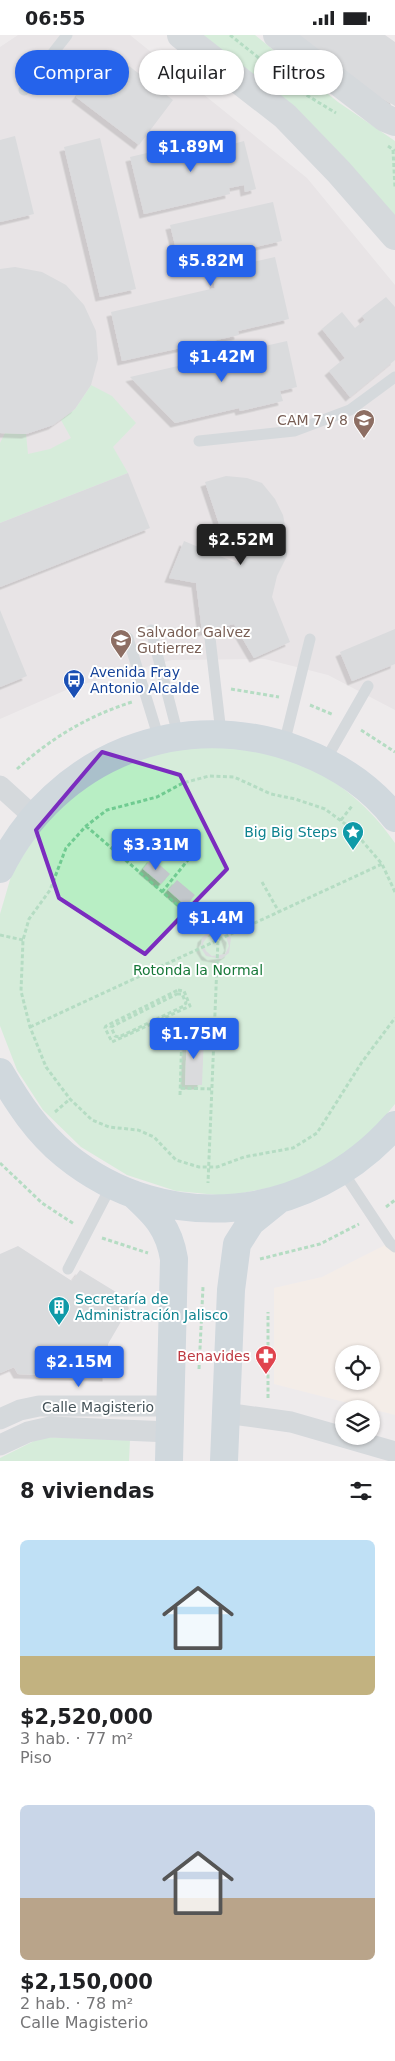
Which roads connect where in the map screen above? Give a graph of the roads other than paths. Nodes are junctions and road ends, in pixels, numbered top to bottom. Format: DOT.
graph roads {
  1 [pos="67,35"];
  2 [pos="181,35"];
  3 [pos="277,35"];
  4 [pos="55,50"];
  5 [pos="390,133"];
  6 [pos="395,236"];
  7 [pos="395,377"];
  8 [pos="199,441"];
  9 [pos="151,630"];
  10 [pos="128,638"];
  11 [pos="210,638"];
  12 [pos="310,639"];
  13 [pos="368,686"];
  14 [pos="221,733"];
  15 [pos="168,737"];
  16 [pos="284,744"];
  17 [pos="326,761"];
  18 [pos="0,786"];
  19 [pos="393,812"];
  20 [pos="33,816"];
  21 [pos="0,869"];
  22 [pos="0,1072"];
  23 [pos="10,1105"];
  24 [pos="395,1125"];
  25 [pos="343,1172"];
  26 [pos="123,1189"];
  27 [pos="277,1201"];
  28 [pos="395,1247"];
  29 [pos="68,1269"];
  30 [pos="225,1413"];
  31 [pos="0,1419"];
  32 [pos="169,1419"];
  33 [pos="2,1438"];
  34 [pos="395,1452"];
  35 [pos="169,1461"];
  36 [pos="224,1461"];
  1 -- 4 [label="lane"];
  2 -- 6 [label="street"];
  3 -- 5 [label="street"];
  7 -- 8 [label="lane"];
  9 -- 15 [label="lane"];
  10 -- 15 [label="lane"];
  11 -- 14 [label="lane"];
  12 -- 16 [label="lane"];
  13 -- 17 [label="lane"];
  14 -- 15 [label="main road"];
  14 -- 16 [label="main road"];
  15 -- 20 [label="main road"];
  16 -- 17 [label="main road"];
  17 -- 19 [label="main road"];
  18 -- 20 [label="street"];
  20 -- 21 [label="main road"];
  22 -- 23 [label="main road"];
  23 -- 26 [label="main road"];
  24 -- 25 [label="main road"];
  25 -- 27 [label="main road"];
  25 -- 28 [label="lane"];
  26 -- 27 [label="main road"];
  26 -- 29 [label="lane"];
  26 -- 32 [label="main road"];
  27 -- 30 [label="main road"];
  30 -- 34 [label="street"];
  30 -- 36 [label="main road"];
  31 -- 32 [label="street, Calle Magisterio"];
  32 -- 33 [label="street, Calle Magisterio"];
  32 -- 35 [label="main road"];
}
